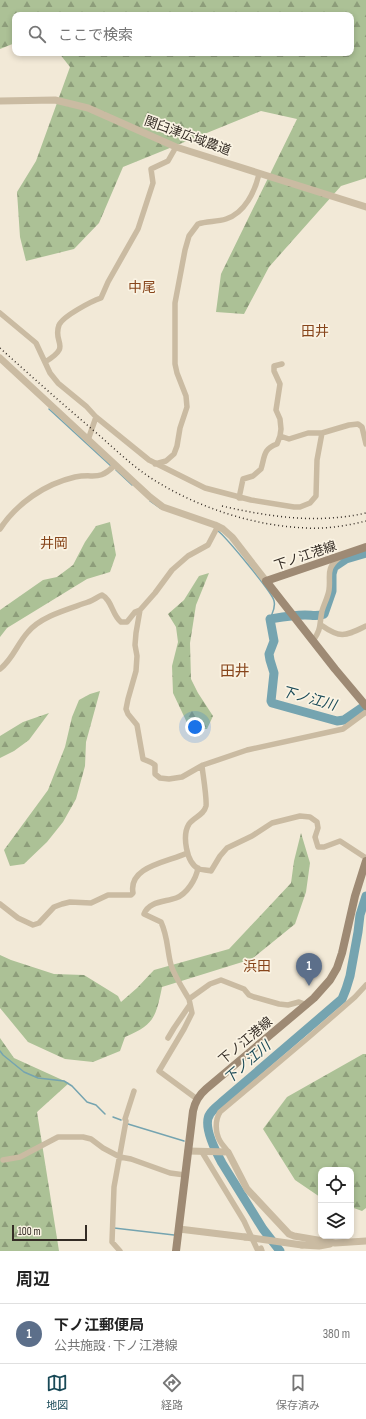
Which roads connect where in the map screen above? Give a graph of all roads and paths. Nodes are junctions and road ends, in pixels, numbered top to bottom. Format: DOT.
graph roads {
  1 [pos="0,101"];
  2 [pos="176,147"];
  3 [pos="259,174"];
  4 [pos="366,207"];
  5 [pos="0,313"];
  6 [pos="0,358"];
  7 [pos="45,362"];
  8 [pos="282,364"];
  9 [pos="96,417"];
  10 [pos="322,433"];
  11 [pos="280,436"];
  12 [pos="88,440"];
  13 [pos="366,444"];
  14 [pos="155,464"];
  15 [pos="115,465"];
  16 [pos="239,498"];
  17 [pos="0,529"];
  18 [pos="217,529"];
  19 [pos="366,547"];
  20 [pos="346,553"];
  21 [pos="266,581"];
  22 [pos="140,610"];
  23 [pos="321,625"];
  24 [pos="366,626"];
  25 [pos="313,641"];
  26 [pos="0,669"];
  27 [pos="364,702"];
  28 [pos="366,712"];
  29 [pos="202,766"];
  30 [pos="187,853"];
  31 [pos="366,858"];
  32 [pos="366,861"];
  33 [pos="198,868"];
  34 [pos="0,904"];
  35 [pos="366,985"];
  36 [pos="189,999"];
  37 [pos="307,1005"];
  38 [pos="190,1006"];
  39 [pos="168,1038"];
  40 [pos="134,1091"];
  41 [pos="196,1099"];
  42 [pos="188,1151"];
  43 [pos="204,1152"];
  44 [pos="227,1152"];
  45 [pos="120,1157"];
  46 [pos="3,1160"];
  47 [pos="185,1175"];
  48 [pos="179,1229"];
  49 [pos="366,1241"];
  50 [pos="335,1243"];
  51 [pos="260,1250"];
  52 [pos="120,1251"];
  53 [pos="176,1251"];
  1 -- 2 [label="street, 関臼津広域農道"];
  2 -- 3 [label="street, 関臼津広域農道"];
  2 -- 7 [label="street"];
  3 -- 4 [label="street, 関臼津広域農道"];
  3 -- 14 [label="street"];
  5 -- 7 [label="street"];
  6 -- 12 [label="street"];
  7 -- 9 [label="street"];
  8 -- 11 [label="street"];
  9 -- 12 [label="street"];
  9 -- 14 [label="street"];
  10 -- 11 [label="street"];
  10 -- 13 [label="street"];
  10 -- 16 [label="street"];
  11 -- 16 [label="street"];
  12 -- 15 [label="street"];
  14 -- 16 [label="street"];
  15 -- 17 [label="street"];
  15 -- 18 [label="street"];
  18 -- 21 [label="street"];
  18 -- 22 [label="street"];
  19 -- 20 [label="main road, 下ノ江港線"];
  20 -- 21 [label="main road, 下ノ江港線"];
  20 -- 23 [label="street"];
  21 -- 25 [label="main road, 下ノ江港線"];
  22 -- 26 [label="street"];
  22 -- 29 [label="street"];
  23 -- 24 [label="street"];
  23 -- 25 [label="street"];
  25 -- 27 [label="main road, 下ノ江港線"];
  28 -- 29 [label="street"];
  29 -- 30 [label="street"];
  30 -- 33 [label="street"];
  30 -- 34 [label="street"];
  31 -- 33 [label="street"];
  32 -- 37 [label="main road, 下ノ江港線"];
  33 -- 36 [label="street"];
  35 -- 44 [label="street"];
  36 -- 37 [label="street"];
  36 -- 38 [label="street"];
  37 -- 41 [label="main road, 下ノ江港線"];
  38 -- 39 [label="street"];
  38 -- 41 [label="street"];
  40 -- 45 [label="street"];
  41 -- 42 [label="main road"];
  42 -- 43 [label="street"];
  42 -- 47 [label="main road"];
  43 -- 44 [label="street"];
  43 -- 51 [label="street"];
  44 -- 50 [label="street"];
  45 -- 46 [label="street"];
  45 -- 47 [label="street"];
  45 -- 52 [label="street"];
  47 -- 48 [label="main road"];
  48 -- 50 [label="street, bridge"];
  48 -- 53 [label="main road"];
  49 -- 50 [label="street"];
}
